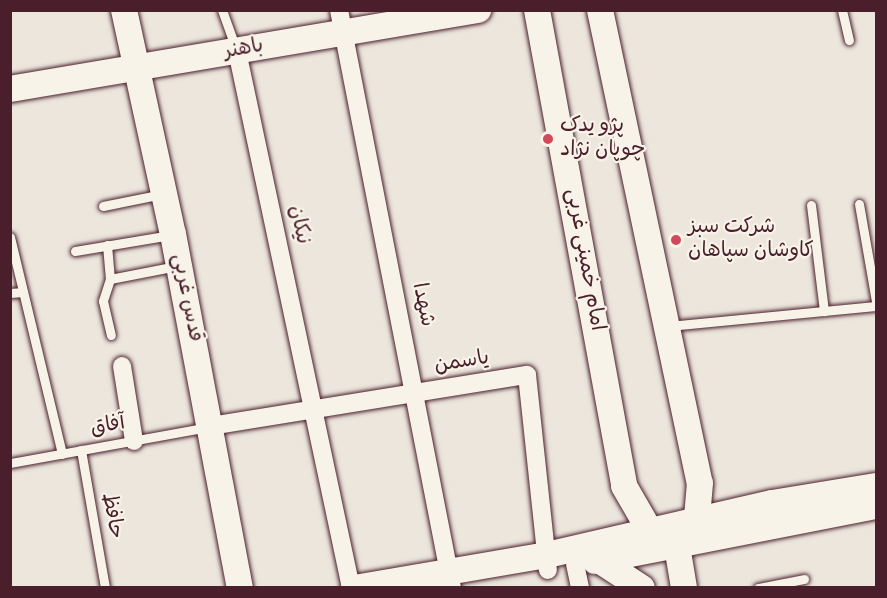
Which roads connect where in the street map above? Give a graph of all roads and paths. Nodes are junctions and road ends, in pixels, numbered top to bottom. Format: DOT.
graph roads {
  1 [pos="124,10"];
  2 [pos="222,10"];
  3 [pos="537,10"];
  4 [pos="600,10"];
  5 [pos="842,10"];
  6 [pos="461,12"];
  7 [pos="341,22"];
  8 [pos="849,40"];
  9 [pos="237,51"];
  10 [pos="139,68"];
  11 [pos="10,89"];
  12 [pos="165,193"];
  13 [pos="859,204"];
  14 [pos="811,205"];
  15 [pos="103,206"];
  16 [pos="173,234"];
  17 [pos="10,237"];
  18 [pos="107,246"];
  19 [pos="75,251"];
  20 [pos="179,265"];
  21 [pos="110,279"];
  22 [pos="24,292"];
  23 [pos="10,294"];
  24 [pos="876,301"];
  25 [pos="876,306"];
  26 [pos="824,311"];
  27 [pos="666,327"];
  28 [pos="111,335"];
  29 [pos="122,366"];
  30 [pos="416,393"];
  31 [pos="315,409"];
  32 [pos="211,426"];
  33 [pos="134,441"];
  34 [pos="81,450"];
  35 [pos="62,454"];
  36 [pos="10,463"];
  37 [pos="698,472"];
  38 [pos="876,486"];
  39 [pos="629,497"];
  40 [pos="772,503"];
  41 [pos="876,506"];
  42 [pos="697,520"];
  43 [pos="650,531"];
  44 [pos="677,546"];
  45 [pos="548,562"];
  46 [pos="588,564"];
  47 [pos="804,579"];
  48 [pos="451,583"];
  49 [pos="684,585"];
  50 [pos="105,588"];
  51 [pos="240,588"];
  52 [pos="352,588"];
  53 [pos="642,588"];
  54 [pos="758,588"];
  1 -- 10 [label="main road, قدس غربی"];
  2 -- 9 [label="lane"];
  3 -- 39 [label="main road, امام خمینی غربی"];
  4 -- 27 [label="main road"];
  5 -- 8 [label="lane"];
  6 -- 7 [label="main road, باهنر"];
  7 -- 9 [label="main road, باهنر"];
  7 -- 30 [label="street, شهدا"];
  9 -- 10 [label="main road, باهنر"];
  9 -- 31 [label="street, نیکان"];
  10 -- 11 [label="main road, باهنر"];
  10 -- 12 [label="main road, قدس غربی"];
  12 -- 15 [label="lane"];
  12 -- 16 [label="main road, قدس غربی"];
  13 -- 24 [label="lane"];
  14 -- 26 [label="lane"];
  16 -- 18 [label="lane"];
  16 -- 20 [label="main road, قدس غربی"];
  17 -- 22 [label="lane"];
  18 -- 19 [label="lane"];
  18 -- 21 [label="lane"];
  20 -- 21 [label="lane"];
  20 -- 32 [label="main road, قدس غربی"];
  21 -- 28 [label="lane"];
  22 -- 23 [label="lane"];
  22 -- 35 [label="lane"];
  25 -- 26 [label="lane"];
  26 -- 27 [label="lane"];
  27 -- 37 [label="main road"];
  29 -- 33 [label="street"];
  30 -- 31 [label="street, یاسمن"];
  30 -- 45 [label="street, یاسمن"];
  30 -- 48 [label="street, شهدا"];
  31 -- 32 [label="street, یاسمن"];
  31 -- 52 [label="street, نیکان"];
  32 -- 33 [label="lane, آفاق"];
  32 -- 51 [label="main road, قدس غربی"];
  33 -- 34 [label="lane, آفاق"];
  34 -- 35 [label="lane, آفاق"];
  34 -- 50 [label="lane, حافظ"];
  35 -- 36 [label="lane, آفاق"];
  37 -- 40 [label="main road"];
  37 -- 42 [label="main road"];
  38 -- 40 [label="main road"];
  39 -- 43 [label="main road"];
  39 -- 46 [label="main road"];
  40 -- 42 [label="main road"];
  41 -- 44 [label="main road"];
  42 -- 43 [label="main road"];
  42 -- 44 [label="main road"];
  43 -- 44 [label="main road"];
  43 -- 46 [label="main road"];
  44 -- 46 [label="main road"];
  44 -- 49 [label="main road"];
  45 -- 46 [label="main road"];
  45 -- 48 [label="main road"];
  46 -- 53 [label="main road"];
  47 -- 54 [label="lane"];
  48 -- 52 [label="main road"];
}
